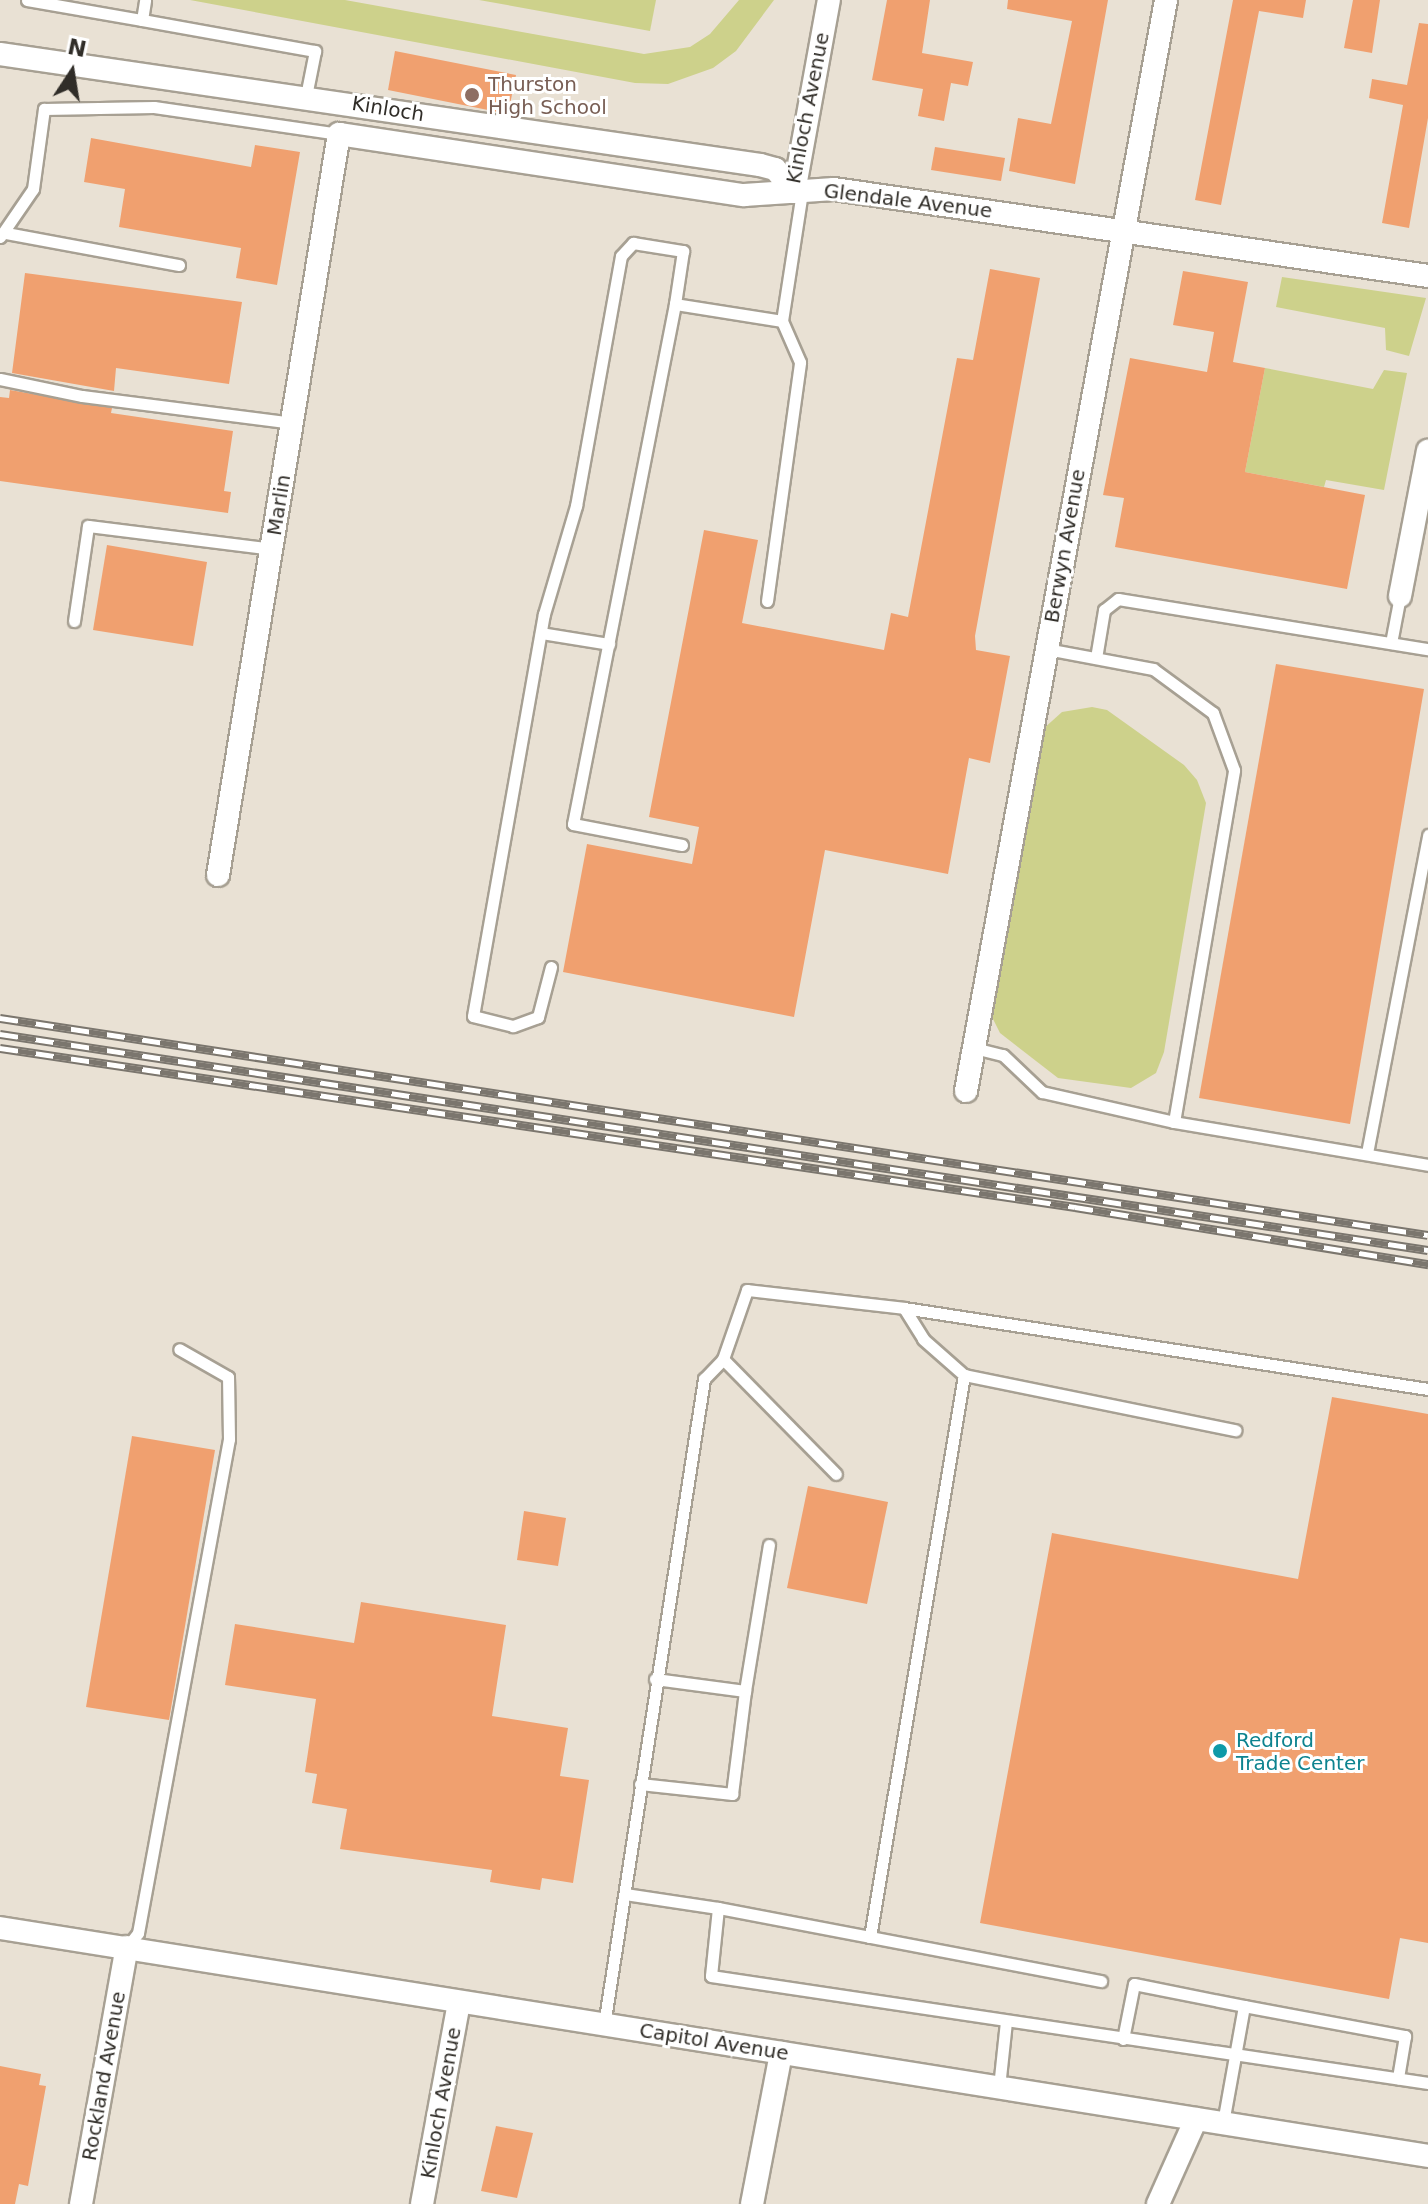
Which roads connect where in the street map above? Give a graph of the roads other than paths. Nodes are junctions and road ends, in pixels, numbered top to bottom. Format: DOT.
graph roads {
  1 [pos="27,0"];
  2 [pos="145,0"];
  3 [pos="829,0"];
  4 [pos="1166,0"];
  5 [pos="142,20"];
  6 [pos="0,54"];
  7 [pos="306,96"];
  8 [pos="339,134"];
  9 [pos="775,169"];
  10 [pos="798,192"];
  11 [pos="1123,229"];
  12 [pos="3,235"];
  13 [pos="179,265"];
  14 [pos="1428,276"];
  15 [pos="675,304"];
  16 [pos="782,321"];
  17 [pos="0,379"];
  18 [pos="293,423"];
  19 [pos="1428,451"];
  20 [pos="272,549"];
  21 [pos="1400,596"];
  22 [pos="767,601"];
  23 [pos="74,621"];
  24 [pos="541,633"];
  25 [pos="1391,643"];
  26 [pos="609,644"];
  27 [pos="1046,649"];
  28 [pos="1428,649"];
  29 [pos="1096,658"];
  30 [pos="1428,835"];
  31 [pos="682,845"];
  32 [pos="218,875"];
  33 [pos="551,967"];
  34 [pos="974,1048"];
  35 [pos="966,1091"];
  36 [pos="1174,1122"];
  37 [pos="1367,1153"];
  38 [pos="1428,1165"];
  39 [pos="904,1308"];
  40 [pos="179,1349"];
  41 [pos="723,1359"];
  42 [pos="964,1375"];
  43 [pos="1428,1389"];
  44 [pos="1235,1430"];
  45 [pos="836,1474"];
  46 [pos="769,1545"];
  47 [pos="655,1679"];
  48 [pos="745,1691"];
  49 [pos="640,1784"];
  50 [pos="625,1894"];
  51 [pos="718,1908"];
  52 [pos="0,1928"];
  53 [pos="870,1937"];
  54 [pos="127,1947"];
  55 [pos="1101,1981"];
  56 [pos="459,2002"];
  57 [pos="1244,2006"];
  58 [pos="1006,2022"];
  59 [pos="604,2025"];
  60 [pos="1123,2039"];
  61 [pos="781,2053"];
  62 [pos="1234,2055"];
  63 [pos="1398,2078"];
  64 [pos="1428,2083"];
  65 [pos="999,2087"];
  66 [pos="1196,2119"];
  67 [pos="1223,2123"];
  68 [pos="1428,2156"];
  69 [pos="81,2204"];
  70 [pos="422,2204"];
  71 [pos="752,2204"];
  72 [pos="1158,2204"];
  1 -- 5 [label="lane"];
  2 -- 5 [label="lane"];
  3 -- 10 [label="street, Kinloch Avenue"];
  4 -- 11 [label="street, Berwyn Avenue"];
  5 -- 7 [label="lane"];
  6 -- 7 [label="street, Kinloch"];
  7 -- 9 [label="street, Kinloch"];
  8 -- 10 [label="street, Glendale Avenue"];
  8 -- 12 [label="lane"];
  8 -- 18 [label="street, Marlin"];
  9 -- 10 [label="street, Kinloch Avenue"];
  10 -- 11 [label="street, Glendale Avenue"];
  10 -- 16 [label="lane"];
  11 -- 14 [label="street, Glendale Avenue"];
  11 -- 27 [label="street, Berwyn Avenue"];
  12 -- 13 [label="lane"];
  15 -- 16 [label="lane"];
  15 -- 24 [label="lane"];
  15 -- 26 [label="lane"];
  16 -- 22 [label="lane"];
  17 -- 18 [label="lane"];
  18 -- 20 [label="street, Marlin"];
  19 -- 21 [label="street"];
  20 -- 23 [label="lane"];
  20 -- 32 [label="street, Marlin"];
  21 -- 25 [label="lane"];
  24 -- 26 [label="lane"];
  24 -- 33 [label="lane"];
  25 -- 28 [label="lane"];
  25 -- 29 [label="lane"];
  26 -- 31 [label="lane"];
  27 -- 29 [label="lane"];
  27 -- 34 [label="street, Berwyn Avenue"];
  29 -- 36 [label="lane"];
  30 -- 37 [label="lane"];
  34 -- 35 [label="street, Berwyn Avenue"];
  34 -- 36 [label="lane"];
  36 -- 37 [label="lane"];
  37 -- 38 [label="lane"];
  39 -- 41 [label="lane"];
  39 -- 42 [label="lane"];
  39 -- 43 [label="lane"];
  40 -- 54 [label="lane"];
  41 -- 45 [label="lane"];
  41 -- 47 [label="lane"];
  42 -- 44 [label="lane"];
  42 -- 53 [label="lane"];
  46 -- 48 [label="lane"];
  47 -- 48 [label="lane"];
  47 -- 49 [label="lane"];
  48 -- 49 [label="lane"];
  49 -- 50 [label="lane"];
  50 -- 51 [label="lane"];
  50 -- 59 [label="lane"];
  51 -- 53 [label="lane"];
  51 -- 58 [label="lane"];
  52 -- 54 [label="street, Capitol Avenue"];
  53 -- 55 [label="lane"];
  54 -- 56 [label="street, Capitol Avenue"];
  54 -- 69 [label="street, Rockland Avenue"];
  56 -- 59 [label="street, Capitol Avenue"];
  56 -- 70 [label="street, Kinloch Avenue"];
  57 -- 60 [label="lane"];
  57 -- 62 [label="lane"];
  57 -- 63 [label="lane"];
  58 -- 60 [label="lane"];
  58 -- 65 [label="lane"];
  59 -- 61 [label="street, Capitol Avenue"];
  60 -- 62 [label="lane"];
  61 -- 65 [label="street, Capitol Avenue"];
  61 -- 71 [label="street"];
  62 -- 63 [label="lane"];
  62 -- 67 [label="lane"];
  63 -- 64 [label="lane"];
  65 -- 66 [label="street, Capitol Avenue"];
  66 -- 67 [label="street, Capitol Avenue"];
  66 -- 72 [label="street"];
  67 -- 68 [label="street, Capitol Avenue"];
}
